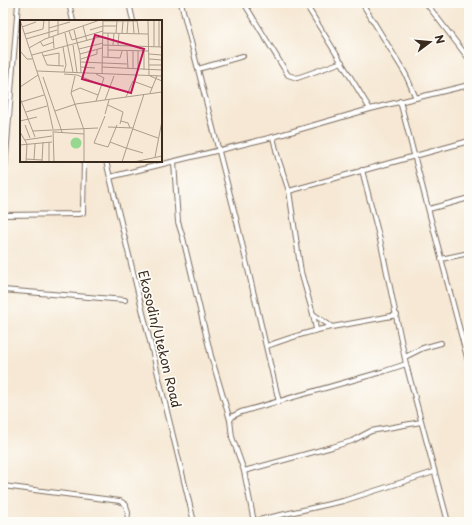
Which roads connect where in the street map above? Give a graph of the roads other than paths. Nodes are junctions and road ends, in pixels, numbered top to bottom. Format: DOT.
graph roads {
  1 [pos="18,3"];
  2 [pos="69,3"];
  3 [pos="129,3"];
  4 [pos="181,3"];
  5 [pos="250,3"];
  6 [pos="305,3"];
  7 [pos="362,3"];
  8 [pos="426,3"];
  9 [pos="245,4"];
  10 [pos="73,20"];
  11 [pos="133,20"];
  12 [pos="244,56"];
  13 [pos="469,59"];
  14 [pos="342,62"];
  15 [pos="198,69"];
  16 [pos="469,85"];
  17 [pos="416,98"];
  18 [pos="400,101"];
  19 [pos="370,109"];
  20 [pos="273,137"];
  21 [pos="469,141"];
  22 [pos="218,151"];
  23 [pos="415,156"];
  24 [pos="84,162"];
  25 [pos="106,162"];
  26 [pos="174,162"];
  27 [pos="362,170"];
  28 [pos="110,177"];
  29 [pos="289,191"];
  30 [pos="3,194"];
  31 [pos="469,198"];
  32 [pos="428,209"];
  33 [pos="3,215"];
  34 [pos="469,253"];
  35 [pos="441,259"];
  36 [pos="3,290"];
  37 [pos="125,300"];
  38 [pos="313,314"];
  39 [pos="396,315"];
  40 [pos="332,327"];
  41 [pos="316,329"];
  42 [pos="441,343"];
  43 [pos="267,346"];
  44 [pos="405,357"];
  45 [pos="406,364"];
  46 [pos="469,364"];
  47 [pos="279,402"];
  48 [pos="230,420"];
  49 [pos="421,422"];
  50 [pos="244,471"];
  51 [pos="434,472"];
  52 [pos="3,486"];
  53 [pos="127,522"];
  54 [pos="194,522"];
  55 [pos="254,522"];
  56 [pos="448,522"];
  1 -- 30 [label="street"];
  2 -- 10 [label="street"];
  3 -- 11 [label="street"];
  4 -- 15 [label="street"];
  5 -- 9 [label="street"];
  6 -- 14 [label="street"];
  7 -- 17 [label="street"];
  8 -- 13 [label="street"];
  9 -- 14 [label="street"];
  12 -- 15 [label="street"];
  14 -- 19 [label="street"];
  15 -- 22 [label="street"];
  16 -- 17 [label="street"];
  17 -- 18 [label="street"];
  18 -- 19 [label="street"];
  18 -- 23 [label="street"];
  19 -- 20 [label="street"];
  20 -- 22 [label="street"];
  20 -- 29 [label="street"];
  21 -- 23 [label="street"];
  22 -- 26 [label="street"];
  22 -- 43 [label="street"];
  23 -- 27 [label="street"];
  23 -- 32 [label="street"];
  24 -- 33 [label="street"];
  25 -- 28 [label="street, Ekosodin/Utekon Road"];
  26 -- 28 [label="street"];
  26 -- 48 [label="street"];
  27 -- 29 [label="street"];
  27 -- 39 [label="street"];
  28 -- 54 [label="street, Ekosodin/Utekon Road"];
  29 -- 38 [label="street"];
  31 -- 32 [label="street"];
  32 -- 35 [label="street"];
  34 -- 35 [label="street"];
  35 -- 46 [label="street"];
  36 -- 37 [label="street"];
  38 -- 40 [label="street"];
  38 -- 41 [label="street"];
  39 -- 40 [label="street"];
  39 -- 44 [label="street"];
  40 -- 41 [label="street"];
  41 -- 43 [label="street"];
  42 -- 44 [label="street"];
  43 -- 47 [label="street"];
  44 -- 45 [label="street"];
  45 -- 47 [label="street"];
  45 -- 49 [label="street"];
  47 -- 48 [label="street"];
  48 -- 50 [label="street"];
  49 -- 50 [label="street"];
  49 -- 51 [label="street"];
  50 -- 55 [label="street"];
  51 -- 55 [label="street"];
  51 -- 56 [label="street"];
  52 -- 53 [label="street"];
}
